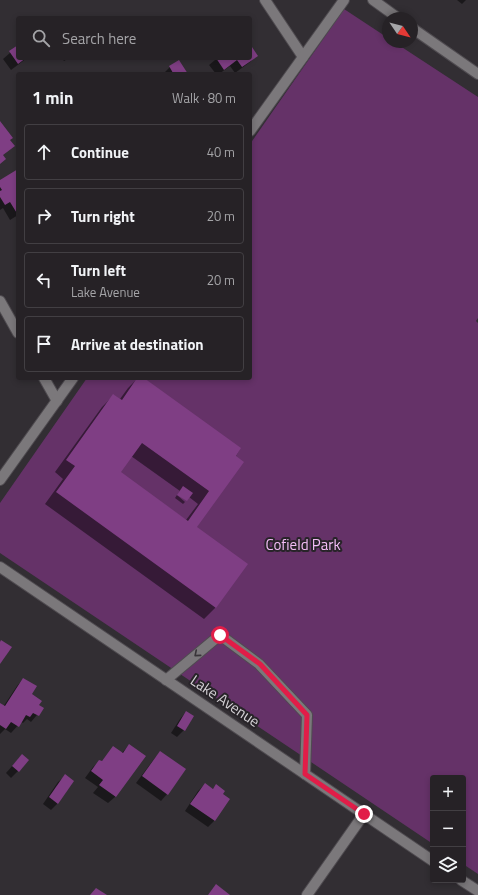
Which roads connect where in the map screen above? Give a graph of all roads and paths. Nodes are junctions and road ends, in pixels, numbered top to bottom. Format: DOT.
graph roads {
  1 [pos="265,0"];
  2 [pos="344,0"];
  3 [pos="373,0"];
  4 [pos="390,12"];
  5 [pos="418,32"];
  6 [pos="303,57"];
  7 [pos="478,74"];
  8 [pos="252,128"];
  9 [pos="0,301"];
  10 [pos="16,329"];
  11 [pos="45,380"];
  12 [pos="72,380"];
  13 [pos="57,401"];
  14 [pos="0,480"];
  15 [pos="0,567"];
  16 [pos="166,680"];
  17 [pos="305,774"];
  18 [pos="364,814"];
  19 [pos="430,859"];
  20 [pos="466,883"];
  21 [pos="478,891"];
  22 [pos="307,895"];
  1 -- 6 [label="street"];
  2 -- 6 [label="street"];
  3 -- 4 [label="street"];
  5 -- 7 [label="street"];
  6 -- 8 [label="street"];
  9 -- 10 [label="street"];
  11 -- 13 [label="street"];
  12 -- 13 [label="street"];
  13 -- 14 [label="street"];
  15 -- 16 [label="street, Lake Avenue"];
  16 -- 17 [label="street, Lake Avenue"];
  17 -- 16 [label="street, one-way"];
  17 -- 18 [label="street, Lake Avenue"];
  18 -- 19 [label="street, Lake Avenue"];
  18 -- 22 [label="street"];
  20 -- 21 [label="street"];
}
